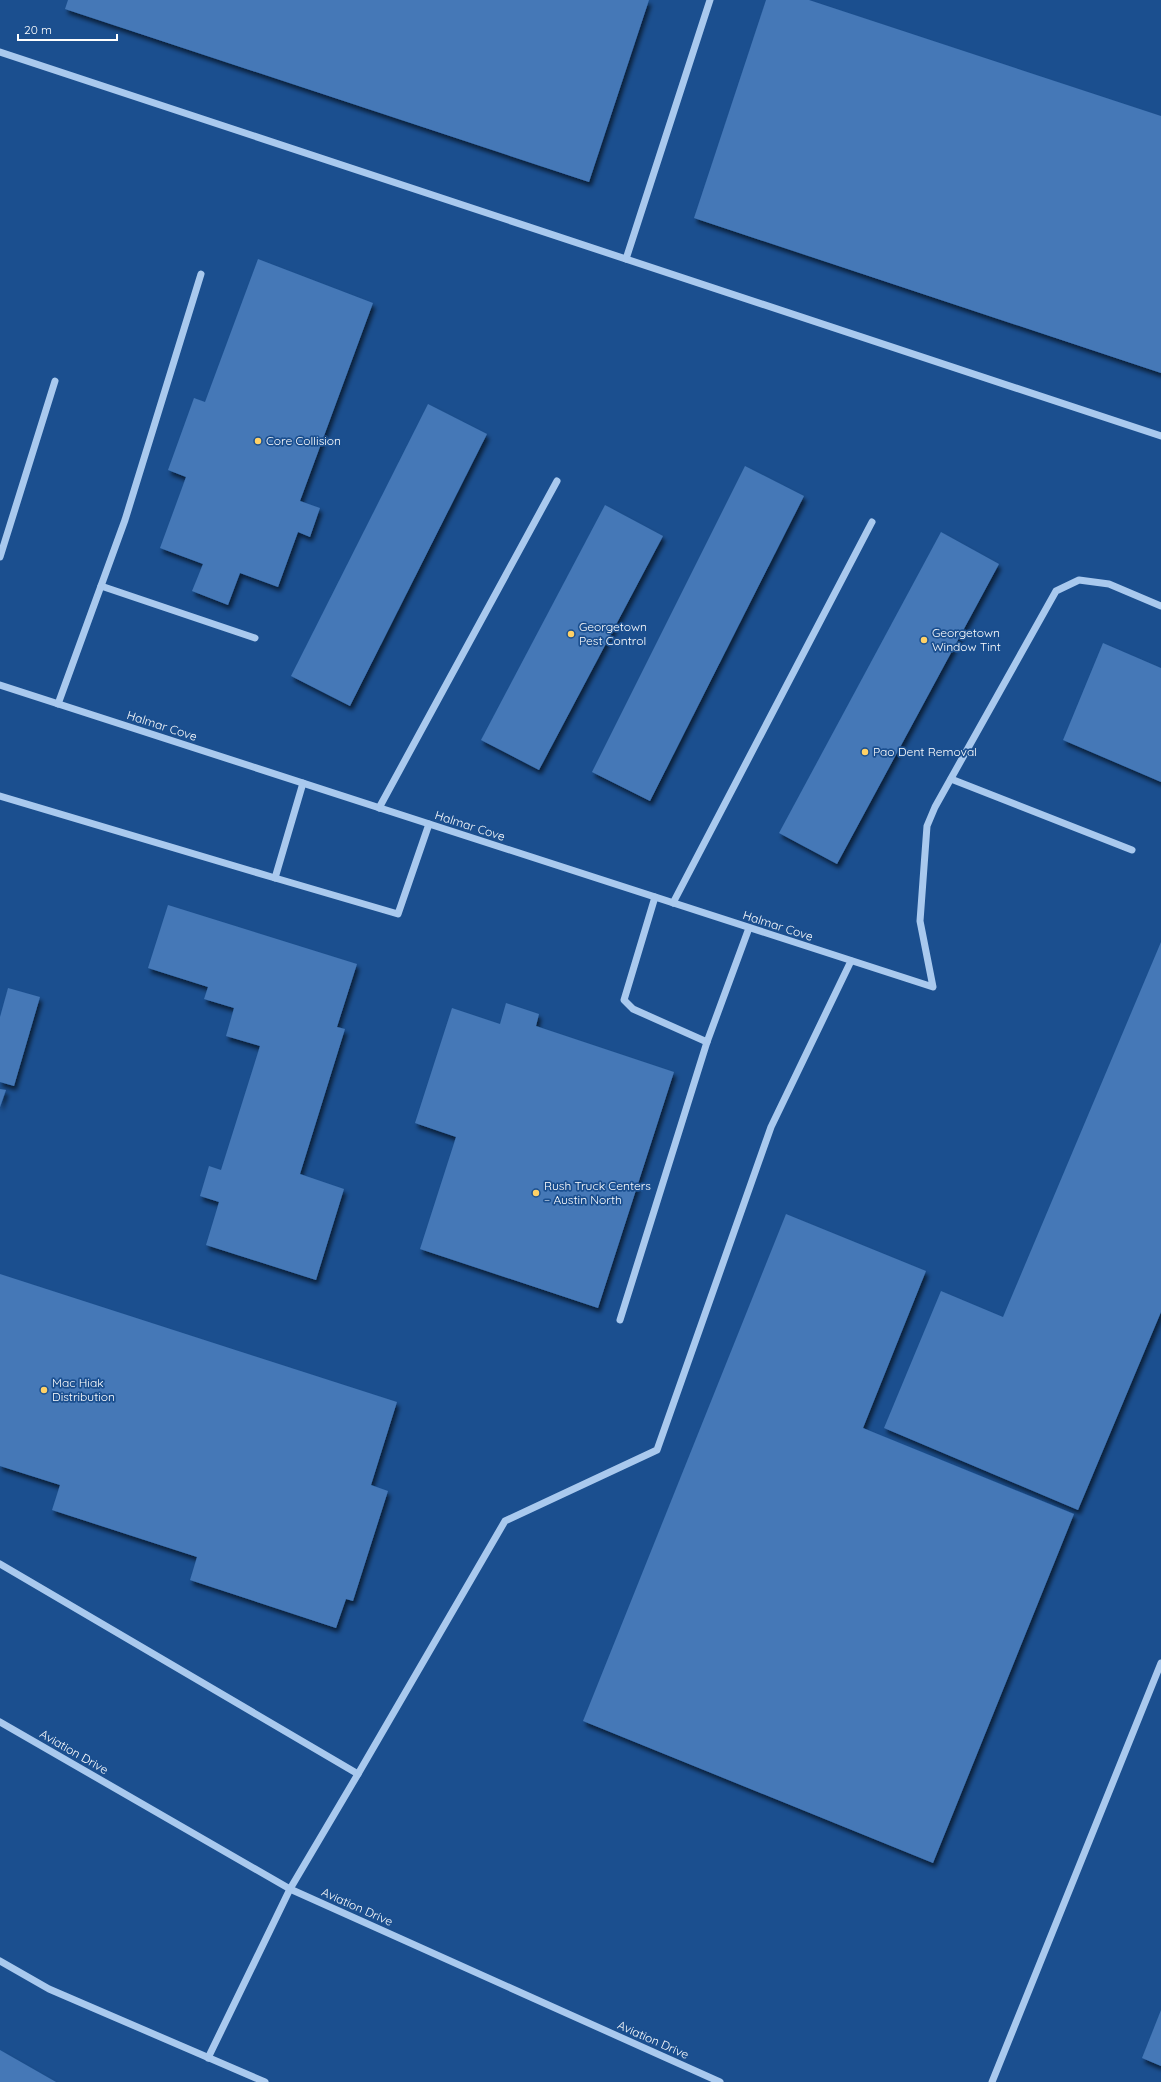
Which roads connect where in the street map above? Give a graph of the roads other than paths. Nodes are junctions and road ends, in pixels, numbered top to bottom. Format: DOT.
graph roads {
  1 [pos="710,0"];
  2 [pos="0,52"];
  3 [pos="626,259"];
  4 [pos="201,274"];
  5 [pos="55,381"];
  6 [pos="1161,436"];
  7 [pos="557,481"];
  8 [pos="872,522"];
  9 [pos="0,557"];
  10 [pos="102,586"];
  11 [pos="1161,606"];
  12 [pos="255,638"];
  13 [pos="0,685"];
  14 [pos="58,704"];
  15 [pos="951,780"];
  16 [pos="303,783"];
  17 [pos="0,796"];
  18 [pos="379,808"];
  19 [pos="429,824"];
  20 [pos="1132,850"];
  21 [pos="275,878"];
  22 [pos="655,897"];
  23 [pos="673,903"];
  24 [pos="749,928"];
  25 [pos="851,961"];
  26 [pos="707,1042"];
  27 [pos="620,1320"];
  28 [pos="0,1564"];
  29 [pos="1161,1663"];
  30 [pos="0,1722"];
  31 [pos="358,1774"];
  32 [pos="290,1889"];
  33 [pos="0,1961"];
  34 [pos="208,2058"];
  35 [pos="265,2082"];
  36 [pos="720,2082"];
  37 [pos="992,2082"];
  1 -- 3 [label="street"];
  2 -- 3 [label="street"];
  3 -- 6 [label="street"];
  4 -- 10 [label="street"];
  5 -- 9 [label="street"];
  7 -- 18 [label="street"];
  8 -- 23 [label="street"];
  10 -- 12 [label="street"];
  10 -- 14 [label="street"];
  11 -- 15 [label="street"];
  13 -- 14 [label="street, Halmar Cove"];
  14 -- 16 [label="street, Halmar Cove"];
  15 -- 20 [label="street"];
  15 -- 25 [label="street, Halmar Cove"];
  16 -- 18 [label="street, Halmar Cove"];
  16 -- 21 [label="street"];
  17 -- 21 [label="street"];
  18 -- 19 [label="street, Halmar Cove"];
  19 -- 21 [label="street"];
  19 -- 22 [label="street, Halmar Cove"];
  22 -- 23 [label="street, Halmar Cove"];
  22 -- 26 [label="street"];
  23 -- 24 [label="street, Halmar Cove"];
  24 -- 25 [label="street, Halmar Cove"];
  24 -- 26 [label="street"];
  25 -- 31 [label="street"];
  26 -- 27 [label="street"];
  28 -- 31 [label="street"];
  29 -- 37 [label="street"];
  30 -- 32 [label="street, Aviation Drive"];
  31 -- 32 [label="street"];
  32 -- 34 [label="street"];
  32 -- 36 [label="street, Aviation Drive"];
  33 -- 34 [label="street"];
  34 -- 35 [label="street"];
}
